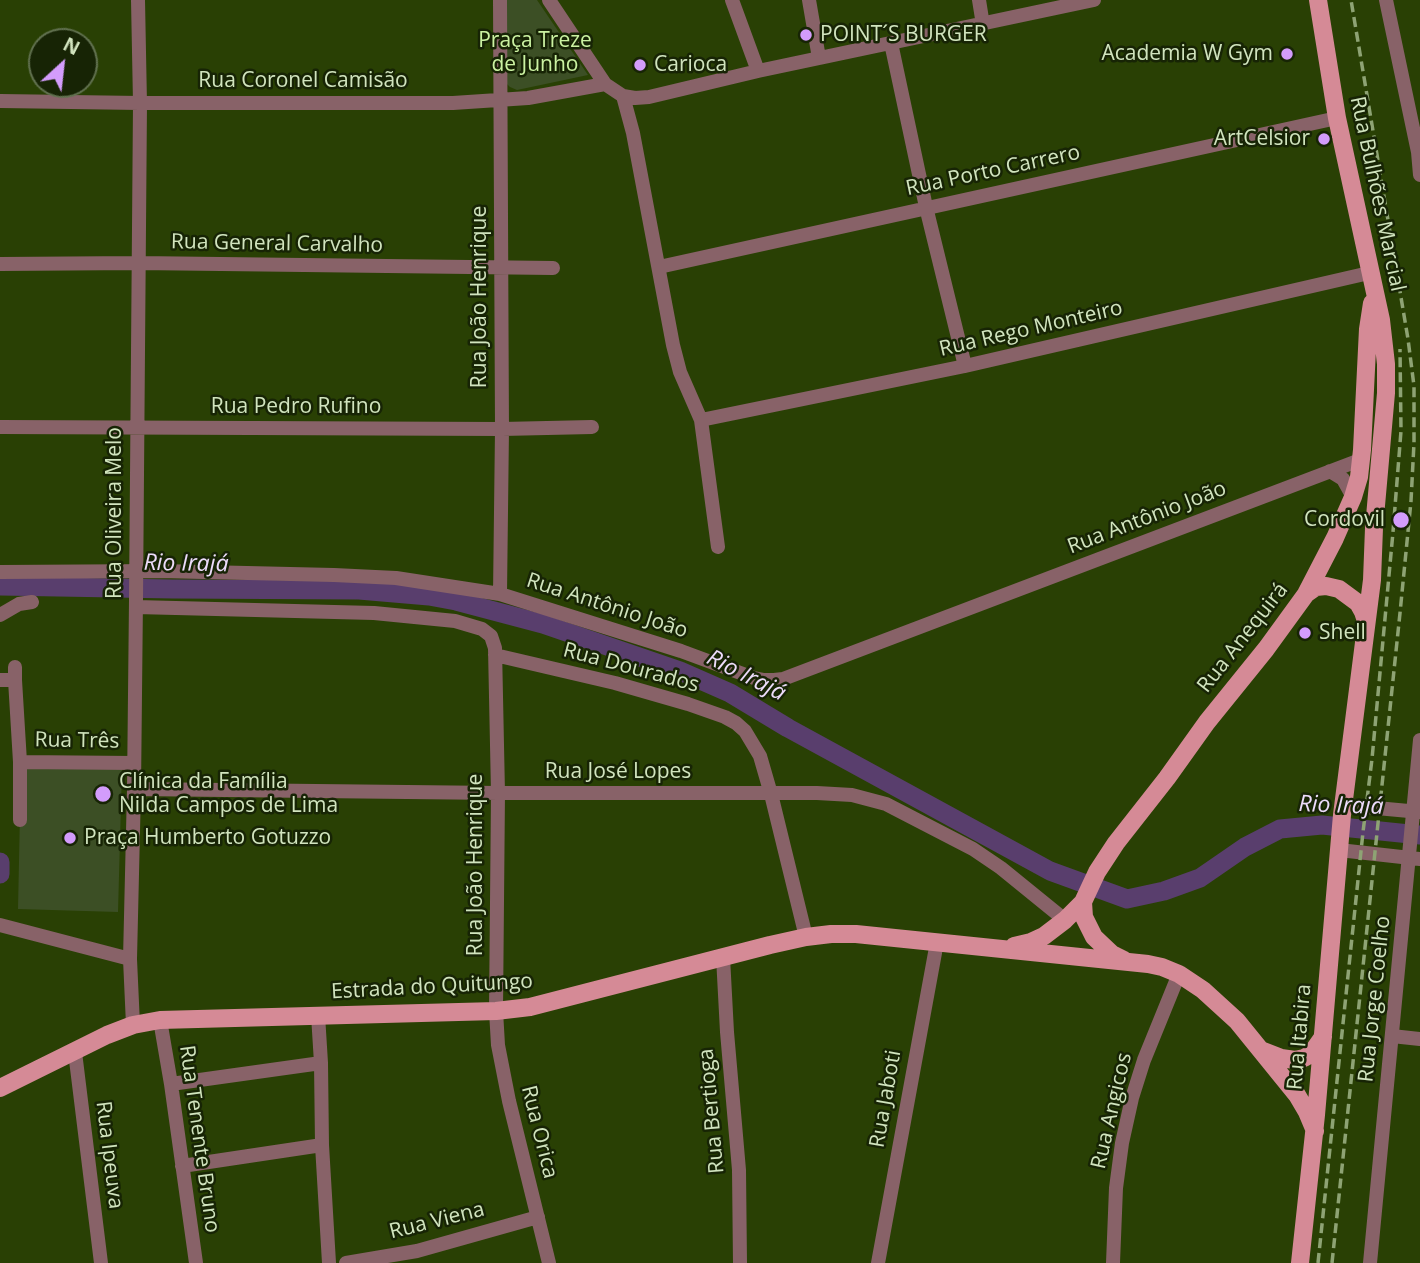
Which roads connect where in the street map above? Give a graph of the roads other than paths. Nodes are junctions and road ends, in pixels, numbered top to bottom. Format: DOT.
graph roads {
  1 [pos="138,0"];
  2 [pos="500,0"];
  3 [pos="549,0"];
  4 [pos="732,0"];
  5 [pos="809,0"];
  6 [pos="979,0"];
  7 [pos="1094,0"];
  8 [pos="1318,0"];
  9 [pos="1386,0"];
  10 [pos="982,25"];
  11 [pos="891,43"];
  12 [pos="819,58"];
  13 [pos="758,71"];
  14 [pos="605,84"];
  15 [pos="623,96"];
  16 [pos="0,101"];
  17 [pos="499,101"];
  18 [pos="139,103"];
  19 [pos="1337,117"];
  20 [pos="1420,175"];
  21 [pos="926,207"];
  22 [pos="138,263"];
  23 [pos="0,264"];
  24 [pos="659,267"];
  25 [pos="553,268"];
  26 [pos="502,269"];
  27 [pos="1369,273"];
  28 [pos="1373,292"];
  29 [pos="965,366"];
  30 [pos="701,420"];
  31 [pos="0,427"];
  32 [pos="592,427"];
  33 [pos="136,428"];
  34 [pos="502,429"];
  35 [pos="1360,460"];
  36 [pos="1330,471"];
  37 [pos="1353,497"];
  38 [pos="718,547"];
  39 [pos="0,572"];
  40 [pos="136,573"];
  41 [pos="500,594"];
  42 [pos="1306,594"];
  43 [pos="32,602"];
  44 [pos="136,603"];
  45 [pos="0,615"];
  46 [pos="1366,621"];
  47 [pos="495,655"];
  48 [pos="10,675"];
  49 [pos="1420,740"];
  50 [pos="20,762"];
  51 [pos="134,763"];
  52 [pos="134,789"];
  53 [pos="498,793"];
  54 [pos="771,794"];
  55 [pos="1343,810"];
  56 [pos="1415,815"];
  57 [pos="20,820"];
  58 [pos="1339,846"];
  59 [pos="1413,855"];
  60 [pos="1088,892"];
  61 [pos="1065,920"];
  62 [pos="2,925"];
  63 [pos="806,937"];
  64 [pos="937,942"];
  65 [pos="997,948"];
  66 [pos="723,957"];
  67 [pos="130,959"];
  68 [pos="1128,962"];
  69 [pos="1179,975"];
  70 [pos="496,1011"];
  71 [pos="318,1016"];
  72 [pos="160,1020"];
  73 [pos="133,1025"];
  74 [pos="1392,1036"];
  75 [pos="1323,1037"];
  76 [pos="1420,1039"];
  77 [pos="1263,1051"];
  78 [pos="75,1052"];
  79 [pos="321,1063"];
  80 [pos="171,1084"];
  81 [pos="0,1088"];
  82 [pos="1314,1131"];
  83 [pos="321,1145"];
  84 [pos="182,1166"];
  85 [pos="538,1217"];
  86 [pos="102,1263"];
  87 [pos="196,1263"];
  88 [pos="329,1263"];
  89 [pos="346,1263"];
  90 [pos="549,1263"];
  91 [pos="740,1263"];
  92 [pos="878,1263"];
  93 [pos="1113,1263"];
  94 [pos="1300,1263"];
  95 [pos="1370,1263"];
  1 -- 18 [label="street, Rua Oliveira Melo"];
  2 -- 17 [label="street, Rua João Henrique"];
  3 -- 14 [label="street"];
  4 -- 13 [label="street"];
  5 -- 12 [label="street"];
  6 -- 10 [label="street"];
  7 -- 10 [label="street"];
  8 -- 19 [label="main road, Rua Bulhões Marcial"];
  9 -- 20 [label="street"];
  10 -- 11 [label="street"];
  11 -- 12 [label="street"];
  11 -- 21 [label="street"];
  12 -- 13 [label="street"];
  13 -- 15 [label="street"];
  14 -- 15 [label="street"];
  14 -- 17 [label="street, Rua Coronel Camisão"];
  15 -- 24 [label="street"];
  16 -- 18 [label="street, Rua Coronel Camisão"];
  17 -- 18 [label="street, Rua Coronel Camisão"];
  17 -- 26 [label="street, Rua João Henrique"];
  18 -- 22 [label="street, Rua Oliveira Melo"];
  19 -- 21 [label="street, Rua Porto Carrero"];
  19 -- 27 [label="main road, Rua Bulhões Marcial"];
  21 -- 24 [label="street, Rua Porto Carrero"];
  21 -- 29 [label="street"];
  22 -- 23 [label="street, Rua General Carvalho"];
  22 -- 26 [label="street, Rua General Carvalho"];
  22 -- 33 [label="street, Rua Oliveira Melo"];
  24 -- 30 [label="street"];
  25 -- 26 [label="street, Rua General Carvalho"];
  26 -- 34 [label="street, Rua João Henrique"];
  27 -- 28 [label="main road, Rua Bulhões Marcial"];
  27 -- 29 [label="street, Rua Rego Monteiro"];
  28 -- 35 [label="main road, Rua Anequirá"];
  28 -- 46 [label="main road, Rua Bulhões Marcial"];
  29 -- 30 [label="street, Rua Rego Monteiro"];
  30 -- 38 [label="street"];
  31 -- 33 [label="street, Rua Pedro Rufino"];
  32 -- 34 [label="street, Rua Pedro Rufino"];
  33 -- 34 [label="street, Rua Pedro Rufino"];
  33 -- 40 [label="street, Rua Oliveira Melo"];
  34 -- 41 [label="street, Rua João Henrique"];
  35 -- 36 [label="street, Rua Antônio João"];
  35 -- 37 [label="main road, Rua Anequirá"];
  36 -- 37 [label="street"];
  36 -- 41 [label="street, Rua Antônio João"];
  37 -- 42 [label="main road, Rua Anequirá"];
  39 -- 40 [label="street, Rua Antônio João"];
  40 -- 41 [label="street, Rua Antônio João"];
  40 -- 44 [label="street, Rua Oliveira Melo"];
  42 -- 46 [label="main road"];
  42 -- 60 [label="main road, Rua Anequirá"];
  43 -- 45 [label="street"];
  44 -- 47 [label="street, Rua João Henrique"];
  44 -- 51 [label="street, Rua Oliveira Melo"];
  46 -- 55 [label="main road, Rua Bulhões Marcial"];
  47 -- 53 [label="street, Rua João Henrique"];
  47 -- 54 [label="street, Rua Dourados"];
  48 -- 50 [label="street"];
  49 -- 56 [label="street, Rua Jorge Coelho"];
  50 -- 51 [label="street, Rua Três"];
  50 -- 57 [label="street"];
  51 -- 52 [label="street, Rua Oliveira Melo"];
  52 -- 53 [label="street, Rua José Lopes"];
  52 -- 67 [label="street, Rua Oliveira Melo"];
  53 -- 54 [label="street, Rua José Lopes"];
  53 -- 70 [label="street, Rua João Henrique"];
  54 -- 61 [label="street, Rua José Lopes"];
  54 -- 63 [label="street, Rua Dourados"];
  55 -- 56 [label="street"];
  55 -- 58 [label="main road, Rua Itabira"];
  56 -- 59 [label="street, Rua Jorge Coelho"];
  58 -- 59 [label="street"];
  58 -- 75 [label="main road, Rua Itabira"];
  59 -- 74 [label="street, Rua Jorge Coelho"];
  60 -- 61 [label="main road, Estrada do Quitungo"];
  60 -- 68 [label="main road"];
  61 -- 65 [label="main road, Estrada do Quitungo"];
  62 -- 67 [label="street"];
  63 -- 64 [label="main road, Estrada do Quitungo"];
  63 -- 66 [label="main road, Estrada do Quitungo"];
  64 -- 65 [label="main road, Estrada do Quitungo"];
  64 -- 92 [label="street, Rua Jaboti"];
  65 -- 68 [label="main road, Estrada do Quitungo"];
  66 -- 70 [label="main road, Estrada do Quitungo"];
  66 -- 91 [label="street, Rua Bertioga"];
  67 -- 73 [label="street, Rua Oliveira Melo"];
  68 -- 69 [label="main road, Estrada do Quitungo"];
  69 -- 77 [label="main road, Estrada do Quitungo"];
  69 -- 93 [label="street, Rua Angicos"];
  70 -- 71 [label="main road, Estrada do Quitungo"];
  70 -- 85 [label="street, Rua Orica"];
  71 -- 72 [label="main road, Estrada do Quitungo"];
  71 -- 79 [label="street"];
  72 -- 73 [label="main road, Estrada do Quitungo"];
  72 -- 80 [label="street, Rua Tenente Bruno"];
  73 -- 78 [label="main road, Estrada do Quitungo"];
  74 -- 76 [label="street"];
  74 -- 95 [label="street, Rua Jorge Coelho"];
  75 -- 77 [label="main road"];
  75 -- 82 [label="main road, Rua Itabira"];
  77 -- 82 [label="main road, Estrada do Quitungo"];
  78 -- 81 [label="main road, Estrada do Quitungo"];
  78 -- 86 [label="street, Rua Ipeuva"];
  79 -- 80 [label="street"];
  79 -- 83 [label="street"];
  80 -- 84 [label="street, Rua Tenente Bruno"];
  82 -- 94 [label="main road, Rua Itabira"];
  83 -- 84 [label="street"];
  83 -- 88 [label="street"];
  84 -- 87 [label="street, Rua Tenente Bruno"];
  85 -- 89 [label="street, Rua Viena"];
  85 -- 90 [label="street, Rua Orica"];
}
